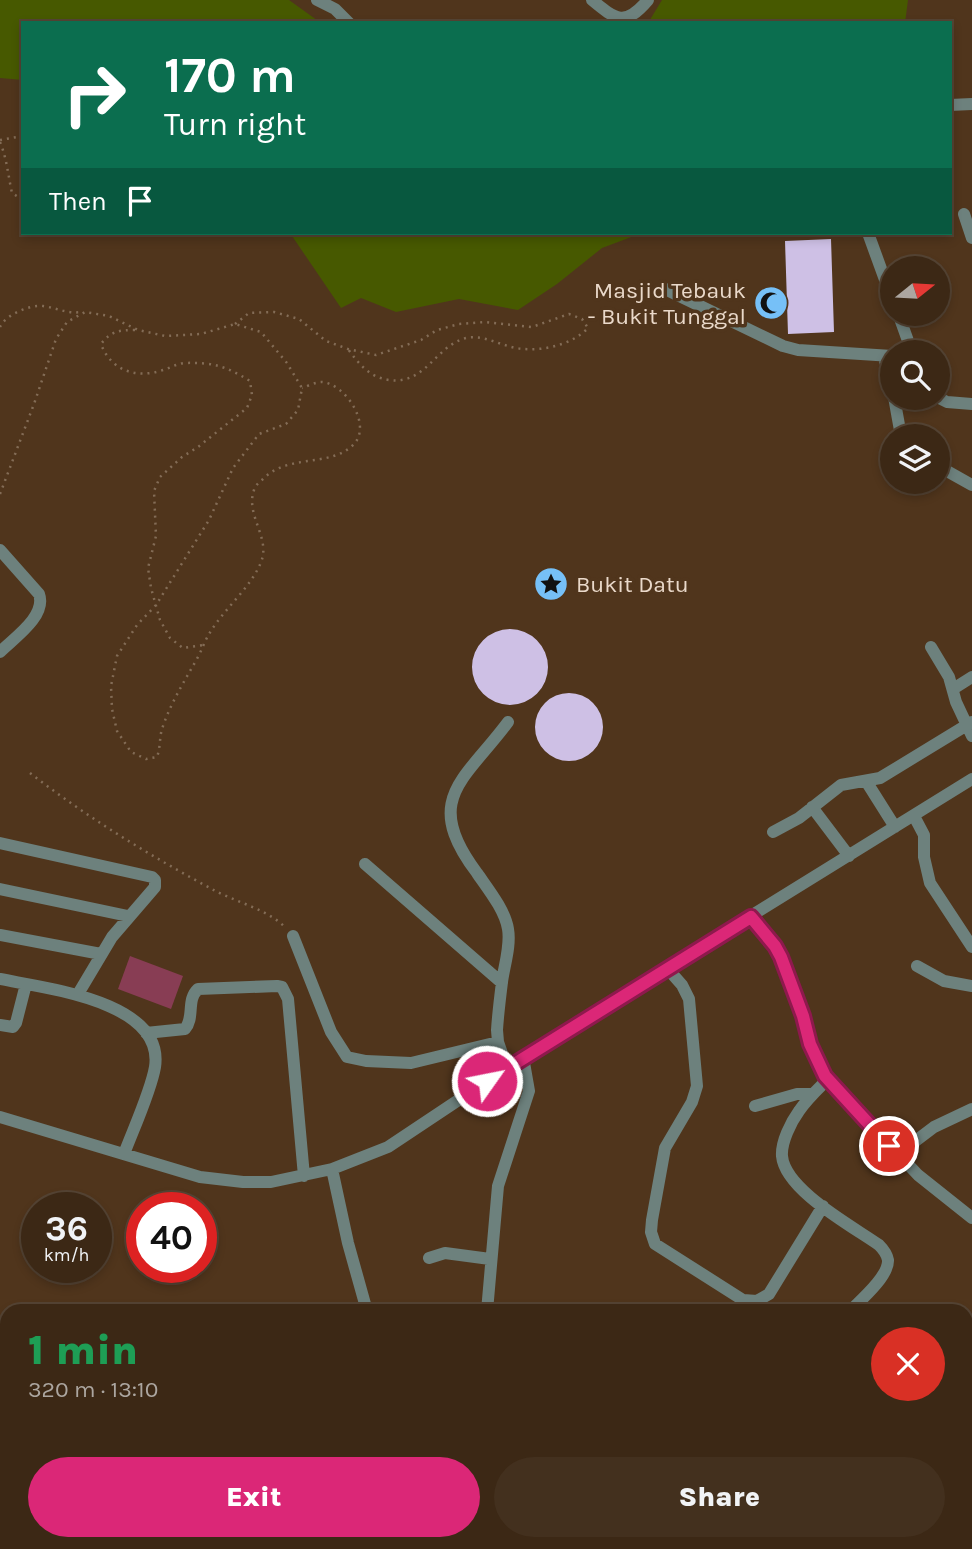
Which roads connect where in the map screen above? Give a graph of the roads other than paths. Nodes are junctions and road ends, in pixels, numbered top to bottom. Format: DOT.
graph roads {
  1 [pos="317,0"];
  2 [pos="592,0"];
  3 [pos="648,0"];
  4 [pos="337,5"];
  5 [pos="348,21"];
  6 [pos="972,104"];
  7 [pos="952,105"];
  8 [pos="964,214"];
  9 [pos="869,235"];
  10 [pos="972,239"];
  11 [pos="880,266"];
  12 [pos="663,288"];
  13 [pos="880,355"];
  14 [pos="950,402"];
  15 [pos="972,404"];
  16 [pos="950,473"];
  17 [pos="972,485"];
  18 [pos="0,550"];
  19 [pos="931,647"];
  20 [pos="0,652"];
  21 [pos="972,677"];
  22 [pos="953,688"];
  23 [pos="508,722"];
  24 [pos="970,728"];
  25 [pos="972,779"];
  26 [pos="866,781"];
  27 [pos="811,807"];
  28 [pos="914,816"];
  29 [pos="895,827"];
  30 [pos="773,832"];
  31 [pos="0,843"];
  32 [pos="849,856"];
  33 [pos="365,864"];
  34 [pos="0,889"];
  35 [pos="128,916"];
  36 [pos="751,917"];
  37 [pos="0,935"];
  38 [pos="293,936"];
  39 [pos="972,947"];
  40 [pos="101,954"];
  41 [pos="917,966"];
  42 [pos="667,968"];
  43 [pos="0,979"];
  44 [pos="502,983"];
  45 [pos="26,984"];
  46 [pos="972,986"];
  47 [pos="78,994"];
  48 [pos="0,1025"];
  49 [pos="146,1033"];
  50 [pos="498,1042"];
  51 [pos="523,1057"];
  52 [pos="507,1068"];
  53 [pos="828,1079"];
  54 [pos="813,1094"];
  55 [pos="755,1106"];
  56 [pos="972,1109"];
  57 [pos="0,1117"];
  58 [pos="124,1154"];
  59 [pos="897,1155"];
  60 [pos="332,1169"];
  61 [pos="304,1176"];
  62 [pos="822,1206"];
  63 [pos="972,1218"];
  64 [pos="429,1258"];
  65 [pos="490,1259"];
  66 [pos="365,1304"];
  67 [pos="487,1304"];
  68 [pos="856,1304"];
  1 -- 4 [label="street"];
  2 -- 3 [label="street"];
  4 -- 5 [label="street"];
  6 -- 7 [label="street"];
  8 -- 10 [label="street"];
  9 -- 11 [label="street"];
  12 -- 13 [label="street"];
  14 -- 15 [label="street"];
  16 -- 17 [label="street"];
  18 -- 20 [label="street"];
  19 -- 22 [label="street"];
  21 -- 22 [label="street"];
  22 -- 24 [label="street"];
  23 -- 44 [label="street"];
  24 -- 26 [label="street"];
  25 -- 28 [label="street"];
  26 -- 27 [label="street"];
  26 -- 29 [label="street"];
  27 -- 30 [label="street"];
  27 -- 32 [label="street"];
  28 -- 29 [label="street"];
  28 -- 39 [label="street"];
  29 -- 32 [label="street"];
  31 -- 35 [label="street"];
  32 -- 36 [label="street"];
  33 -- 44 [label="street"];
  34 -- 35 [label="street"];
  35 -- 40 [label="street"];
  36 -- 42 [label="street"];
  36 -- 53 [label="street"];
  37 -- 40 [label="street"];
  38 -- 50 [label="street"];
  40 -- 47 [label="street"];
  41 -- 46 [label="street"];
  42 -- 51 [label="street"];
  42 -- 62 [label="street"];
  43 -- 45 [label="street"];
  44 -- 50 [label="street"];
  45 -- 47 [label="street"];
  45 -- 48 [label="street"];
  47 -- 49 [label="street"];
  49 -- 58 [label="street"];
  49 -- 61 [label="street"];
  50 -- 52 [label="street"];
  51 -- 52 [label="street"];
  51 -- 65 [label="street"];
  52 -- 60 [label="street"];
  53 -- 54 [label="street"];
  53 -- 59 [label="street"];
  54 -- 55 [label="street"];
  54 -- 62 [label="street"];
  56 -- 59 [label="street"];
  57 -- 58 [label="street"];
  58 -- 61 [label="street"];
  59 -- 63 [label="street"];
  60 -- 61 [label="street"];
  60 -- 66 [label="street"];
  62 -- 68 [label="street"];
  64 -- 65 [label="street"];
  65 -- 67 [label="street"];
}
